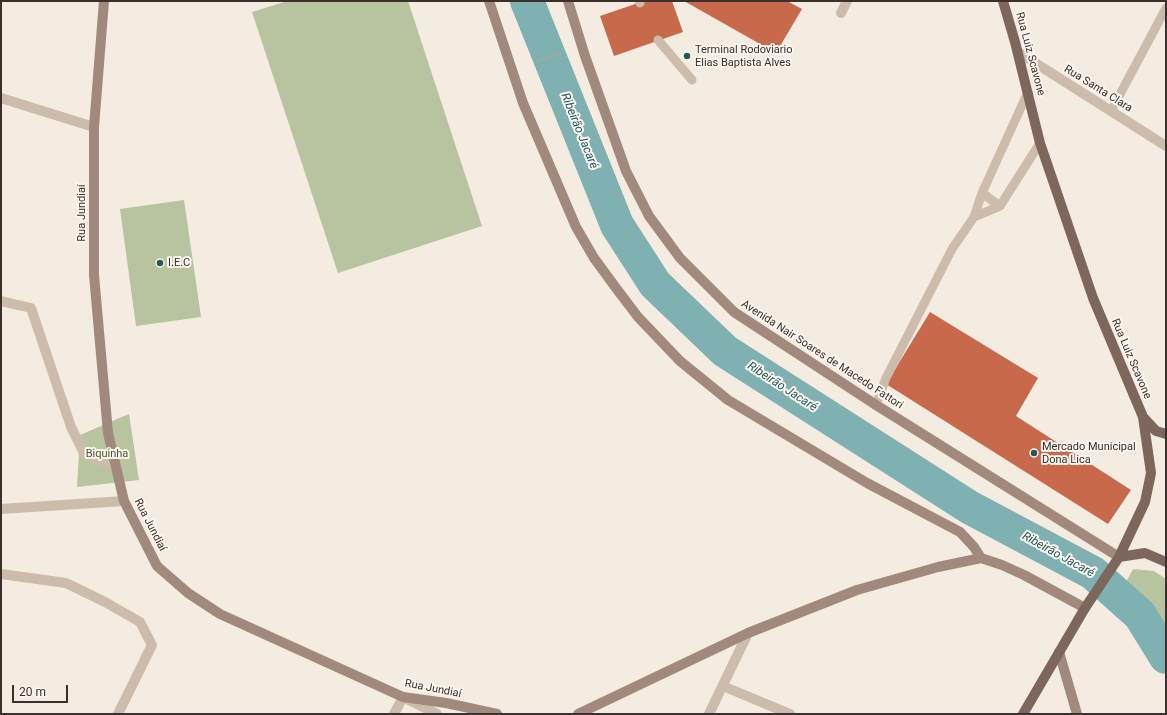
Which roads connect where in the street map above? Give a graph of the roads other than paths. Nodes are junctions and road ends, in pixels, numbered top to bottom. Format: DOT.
graph roads {
  1 [pos="104,1"];
  2 [pos="489,1"];
  3 [pos="568,1"];
  4 [pos="847,1"];
  5 [pos="1003,1"];
  6 [pos="1166,8"];
  7 [pos="841,13"];
  8 [pos="658,40"];
  9 [pos="1018,52"];
  10 [pos="692,80"];
  11 [pos="1028,92"];
  12 [pos="1,98"];
  13 [pos="1111,111"];
  14 [pos="94,127"];
  15 [pos="1040,143"];
  16 [pos="1166,146"];
  17 [pos="982,193"];
  18 [pos="1000,206"];
  19 [pos="974,217"];
  20 [pos="1,301"];
  21 [pos="876,405"];
  22 [pos="1143,417"];
  23 [pos="1166,434"];
  24 [pos="116,466"];
  25 [pos="124,501"];
  26 [pos="1,510"];
  27 [pos="1120,557"];
  28 [pos="981,558"];
  29 [pos="1166,562"];
  30 [pos="1,574"];
  31 [pos="1085,608"];
  32 [pos="748,633"];
  33 [pos="1059,652"];
  34 [pos="723,686"];
  35 [pos="403,697"];
  36 [pos="118,714"];
  37 [pos="394,714"];
  38 [pos="437,714"];
  39 [pos="497,714"];
  40 [pos="578,714"];
  41 [pos="709,714"];
  42 [pos="790,714"];
  43 [pos="1023,714"];
  44 [pos="1077,714"];
  1 -- 14 [label="main road, Rua Jundiaí"];
  2 -- 28 [label="main road"];
  3 -- 21 [label="main road, Avenida Nair Soares de Macedo Fattori"];
  4 -- 7 [label="street"];
  5 -- 9 [label="main road, Rua Luiz Scavone"];
  6 -- 13 [label="lane"];
  8 -- 10 [label="lane"];
  9 -- 11 [label="main road, Rua Luiz Scavone"];
  9 -- 13 [label="street, Rua Santa Clara"];
  11 -- 15 [label="main road, Rua Luiz Scavone"];
  11 -- 17 [label="lane"];
  12 -- 14 [label="street"];
  13 -- 16 [label="street, Rua Santa Clara"];
  14 -- 24 [label="main road, Rua Jundiaí"];
  15 -- 18 [label="lane"];
  15 -- 22 [label="main road, Rua Luiz Scavone"];
  17 -- 18 [label="lane"];
  17 -- 19 [label="lane"];
  18 -- 19 [label="lane"];
  19 -- 21 [label="lane"];
  20 -- 24 [label="street"];
  21 -- 27 [label="main road, Avenida Nair Soares de Macedo Fattori"];
  22 -- 23 [label="main road"];
  22 -- 27 [label="main road, Rua Luiz Scavone"];
  24 -- 25 [label="main road, Rua Jundiaí"];
  25 -- 26 [label="street"];
  25 -- 35 [label="main road, Rua Jundiaí"];
  27 -- 29 [label="main road"];
  27 -- 31 [label="main road, Rua Luiz Scavone"];
  28 -- 31 [label="main road"];
  28 -- 32 [label="main road"];
  30 -- 36 [label="street"];
  31 -- 33 [label="main road, Rua Luiz Scavone"];
  32 -- 34 [label="street"];
  32 -- 40 [label="main road"];
  33 -- 43 [label="main road, Rua Luiz Scavone"];
  33 -- 44 [label="main road"];
  34 -- 41 [label="street"];
  34 -- 42 [label="street"];
  35 -- 37 [label="street"];
  35 -- 38 [label="street"];
  35 -- 39 [label="main road, Rua Jundiaí"];
}
